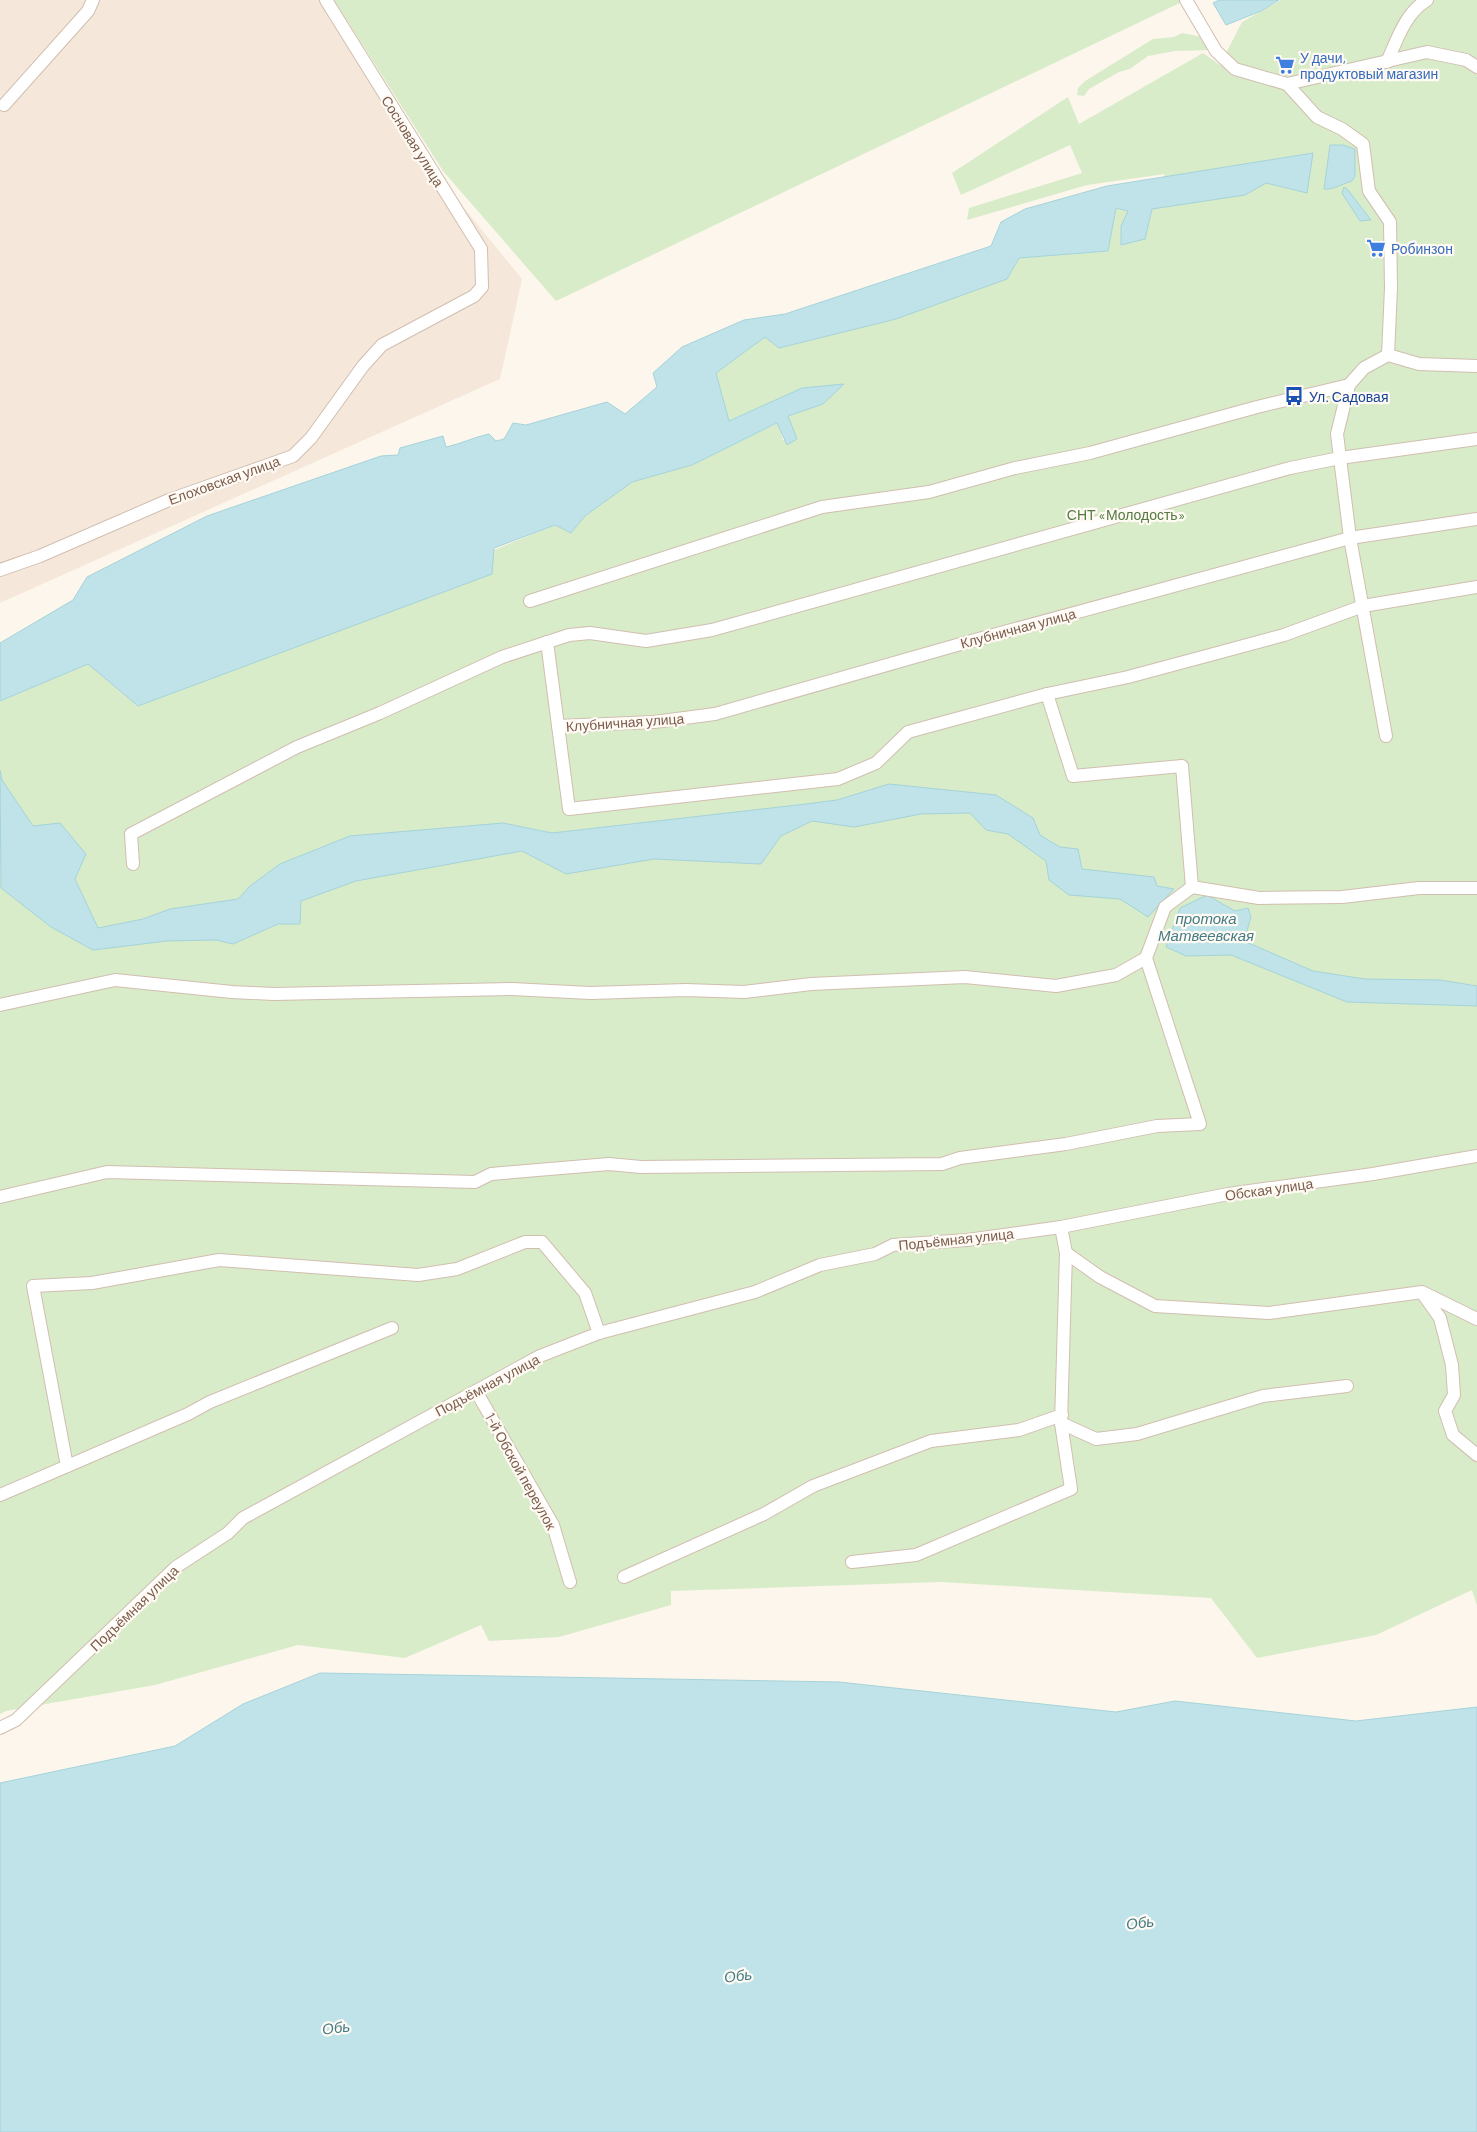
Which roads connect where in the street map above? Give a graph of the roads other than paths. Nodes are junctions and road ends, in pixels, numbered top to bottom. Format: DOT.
graph roads {
  1 [pos="93,0"];
  2 [pos="326,0"];
  3 [pos="1186,0"];
  4 [pos="1427,0"];
  5 [pos="1471,57"];
  6 [pos="1387,62"];
  7 [pos="1477,67"];
  8 [pos="1287,84"];
  9 [pos="4,105"];
  10 [pos="482,287"];
  11 [pos="1388,355"];
  12 [pos="1477,366"];
  13 [pos="1350,385"];
  14 [pos="1477,438"];
  15 [pos="1340,458"];
  16 [pos="1477,519"];
  17 [pos="1350,538"];
  18 [pos="0,570"];
  19 [pos="1477,587"];
  20 [pos="530,601"];
  21 [pos="1363,606"];
  22 [pos="547,642"];
  23 [pos="1048,694"];
  24 [pos="558,726"];
  25 [pos="1386,736"];
  26 [pos="134,864"];
  27 [pos="1192,887"];
  28 [pos="1477,888"];
  29 [pos="1146,958"];
  30 [pos="0,1005"];
  31 [pos="1477,1156"];
  32 [pos="0,1197"];
  33 [pos="1061,1227"];
  34 [pos="1066,1253"];
  35 [pos="1422,1292"];
  36 [pos="1477,1320"];
  37 [pos="392,1328"];
  38 [pos="599,1333"];
  39 [pos="1346,1386"];
  40 [pos="476,1391"];
  41 [pos="1061,1419"];
  42 [pos="1477,1455"];
  43 [pos="66,1466"];
  44 [pos="0,1495"];
  45 [pos="852,1562"];
  46 [pos="624,1577"];
  47 [pos="570,1582"];
  48 [pos="0,1728"];
  1 -- 9 [label="street"];
  2 -- 10 [label="street, Сосновая улица"];
  3 -- 8 [label="street"];
  4 -- 6 [label="street"];
  5 -- 6 [label="street"];
  5 -- 7 [label="street"];
  6 -- 8 [label="street"];
  8 -- 11 [label="street"];
  10 -- 18 [label="street, Елоховская улица"];
  11 -- 12 [label="street"];
  11 -- 13 [label="street"];
  13 -- 15 [label="street"];
  13 -- 20 [label="street"];
  14 -- 15 [label="street"];
  15 -- 17 [label="street"];
  15 -- 22 [label="street"];
  16 -- 17 [label="street, Клубничная улица"];
  17 -- 21 [label="street"];
  17 -- 24 [label="street, Клубничная улица"];
  19 -- 21 [label="street"];
  21 -- 23 [label="street"];
  21 -- 25 [label="street"];
  22 -- 24 [label="street"];
  22 -- 26 [label="street"];
  23 -- 24 [label="street"];
  23 -- 27 [label="street"];
  27 -- 28 [label="street"];
  27 -- 29 [label="street"];
  29 -- 30 [label="street"];
  29 -- 32 [label="street"];
  31 -- 33 [label="street, Обская улица"];
  33 -- 34 [label="street"];
  33 -- 38 [label="street, Подъёмная улица"];
  34 -- 35 [label="street"];
  34 -- 41 [label="street"];
  35 -- 36 [label="street"];
  35 -- 42 [label="street"];
  37 -- 43 [label="street"];
  38 -- 40 [label="street, Подъёмная улица"];
  38 -- 43 [label="street"];
  39 -- 41 [label="street"];
  40 -- 47 [label="street, 1-й Обской переулок"];
  40 -- 48 [label="street, Подъёмная улица"];
  41 -- 45 [label="street"];
  41 -- 46 [label="street"];
  43 -- 44 [label="street"];
}
